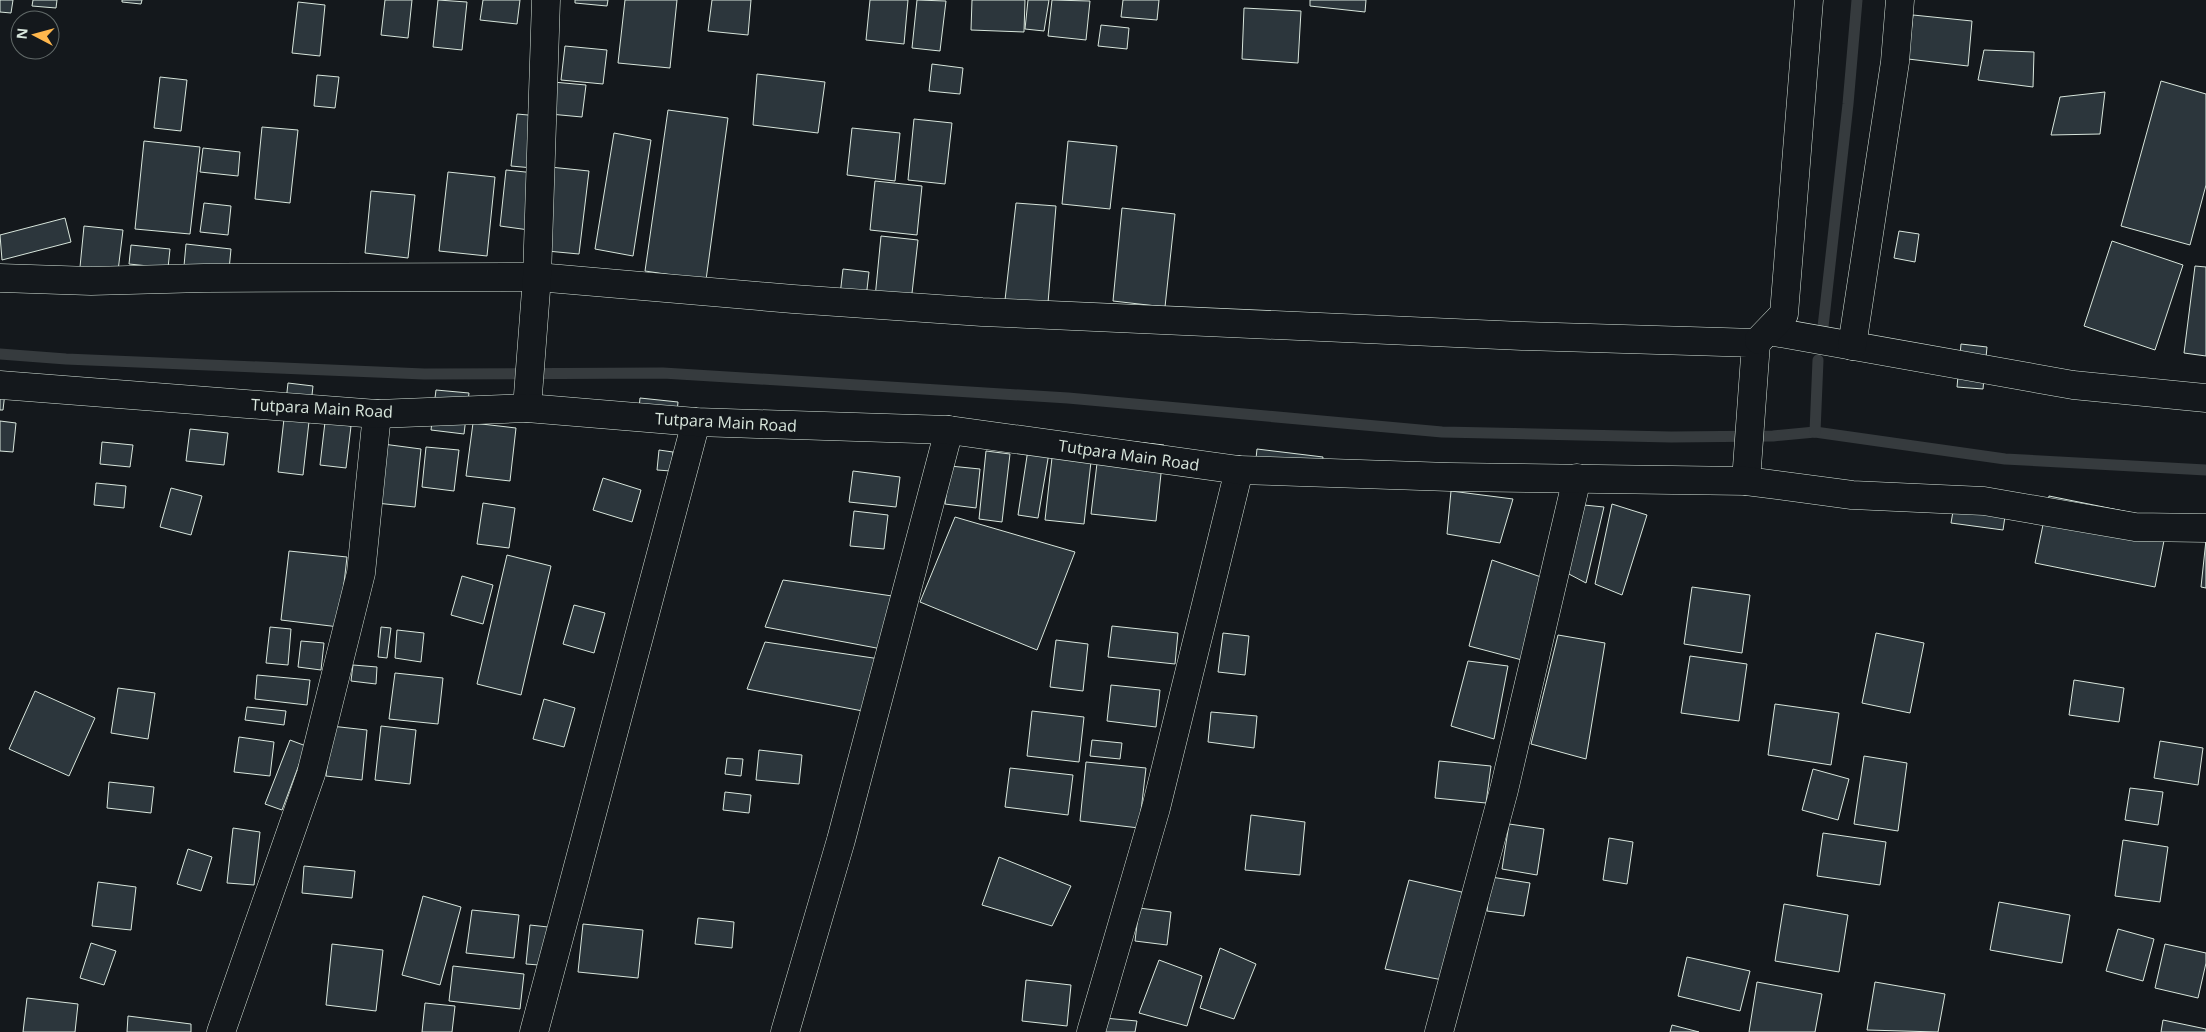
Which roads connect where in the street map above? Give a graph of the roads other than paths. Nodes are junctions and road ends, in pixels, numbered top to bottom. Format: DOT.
graph roads {
  1 [pos="546,0"];
  2 [pos="1809,0"];
  3 [pos="1900,0"];
  4 [pos="537,277"];
  5 [pos="0,278"];
  6 [pos="1763,337"];
  7 [pos="1852,346"];
  8 [pos="0,385"];
  9 [pos="2206,398"];
  10 [pos="527,408"];
  11 [pos="377,414"];
  12 [pos="696,422"];
  13 [pos="949,430"];
  14 [pos="1239,470"];
  15 [pos="1577,478"];
  16 [pos="1746,481"];
  17 [pos="2206,528"];
  18 [pos="220,1032"];
  19 [pos="534,1032"];
  20 [pos="785,1032"];
  21 [pos="1091,1032"];
  22 [pos="1439,1032"];
  1 -- 4 [label="street"];
  2 -- 6 [label="street"];
  3 -- 7 [label="street"];
  4 -- 5 [label="street"];
  4 -- 6 [label="street"];
  4 -- 10 [label="street"];
  6 -- 7 [label="street"];
  6 -- 16 [label="street"];
  7 -- 9 [label="street"];
  8 -- 11 [label="street, Tutpara Main Road"];
  10 -- 11 [label="street, Tutpara Main Road"];
  10 -- 12 [label="street, Tutpara Main Road"];
  11 -- 18 [label="street"];
  12 -- 13 [label="street, Tutpara Main Road"];
  12 -- 19 [label="street"];
  13 -- 14 [label="street, Tutpara Main Road"];
  13 -- 20 [label="street"];
  14 -- 15 [label="street, Tutpara Main Road"];
  14 -- 21 [label="street"];
  15 -- 16 [label="street, Tutpara Main Road"];
  15 -- 22 [label="street"];
  16 -- 17 [label="street, Tutpara Main Road"];
}
